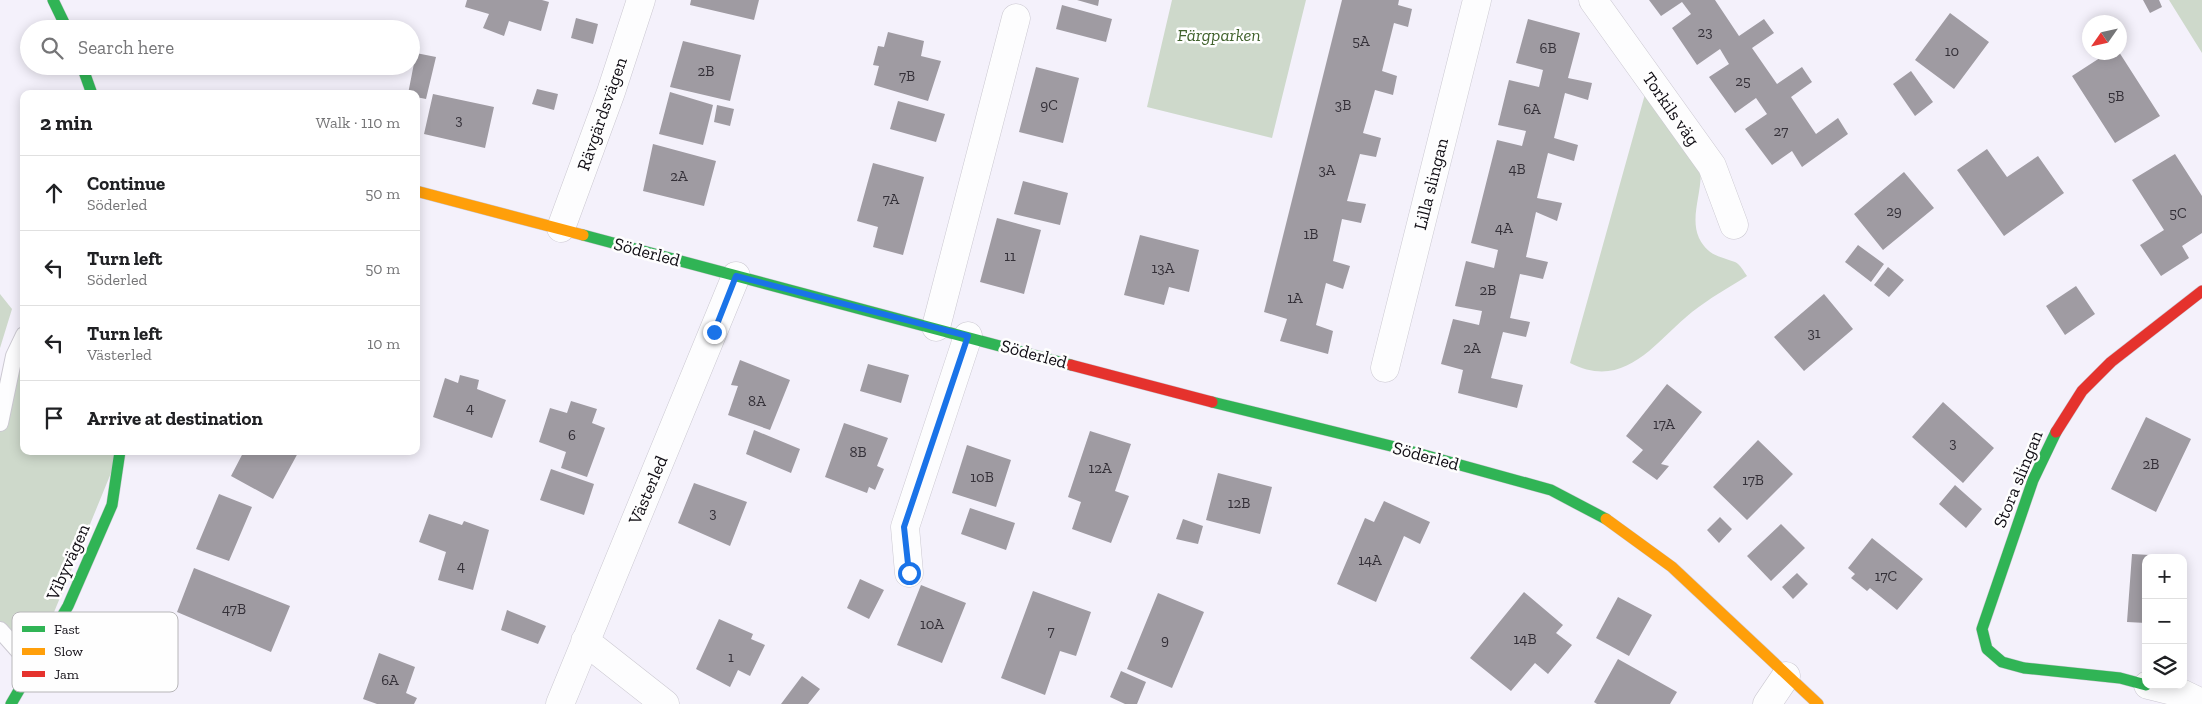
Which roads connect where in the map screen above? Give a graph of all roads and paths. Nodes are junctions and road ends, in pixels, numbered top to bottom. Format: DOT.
graph roads {
  1 [pos="53,0"];
  2 [pos="641,0"];
  3 [pos="1477,0"];
  4 [pos="1593,0"];
  5 [pos="1016,18"];
  6 [pos="63,20"];
  7 [pos="85,75"];
  8 [pos="91,90"];
  9 [pos="420,192"];
  10 [pos="1734,225"];
  11 [pos="561,228"];
  12 [pos="736,276"];
  13 [pos="2202,291"];
  14 [pos="936,327"];
  15 [pos="968,336"];
  16 [pos="20,343"];
  17 [pos="1385,368"];
  18 [pos="0,423"];
  19 [pos="119,455"];
  20 [pos="909,573"];
  21 [pos="64,612"];
  22 [pos="0,630"];
  23 [pos="585,641"];
  24 [pos="12,644"];
  25 [pos="1786,676"];
  26 [pos="2142,684"];
  27 [pos="2162,689"];
  28 [pos="18,692"];
  29 [pos="2202,703"];
  30 [pos="11,704"];
  31 [pos="560,704"];
  32 [pos="665,704"];
  33 [pos="1767,704"];
  34 [pos="1818,704"];
  1 -- 6 [label="street"];
  2 -- 11 [label="street, Rävgärdsvägen"];
  3 -- 17 [label="street, Lilla slingan"];
  4 -- 10 [label="street, Torkils väg"];
  5 -- 14 [label="street"];
  7 -- 8 [label="street"];
  9 -- 11 [label="street, Söderled"];
  11 -- 12 [label="street, Söderled"];
  12 -- 14 [label="street, Söderled"];
  12 -- 23 [label="street, Västerled"];
  13 -- 26 [label="street, Stora slingan"];
  14 -- 15 [label="street, Söderled"];
  15 -- 20 [label="street"];
  15 -- 25 [label="street, Söderled"];
  16 -- 18 [label="lane"];
  19 -- 21 [label="street, Vibyvägen"];
  22 -- 24 [label="lane"];
  23 -- 31 [label="street, Västerled"];
  23 -- 32 [label="street"];
  25 -- 33 [label="street"];
  25 -- 34 [label="street, Söderled"];
  27 -- 29 [label="street"];
  28 -- 30 [label="street, Vibyvägen"];
}
